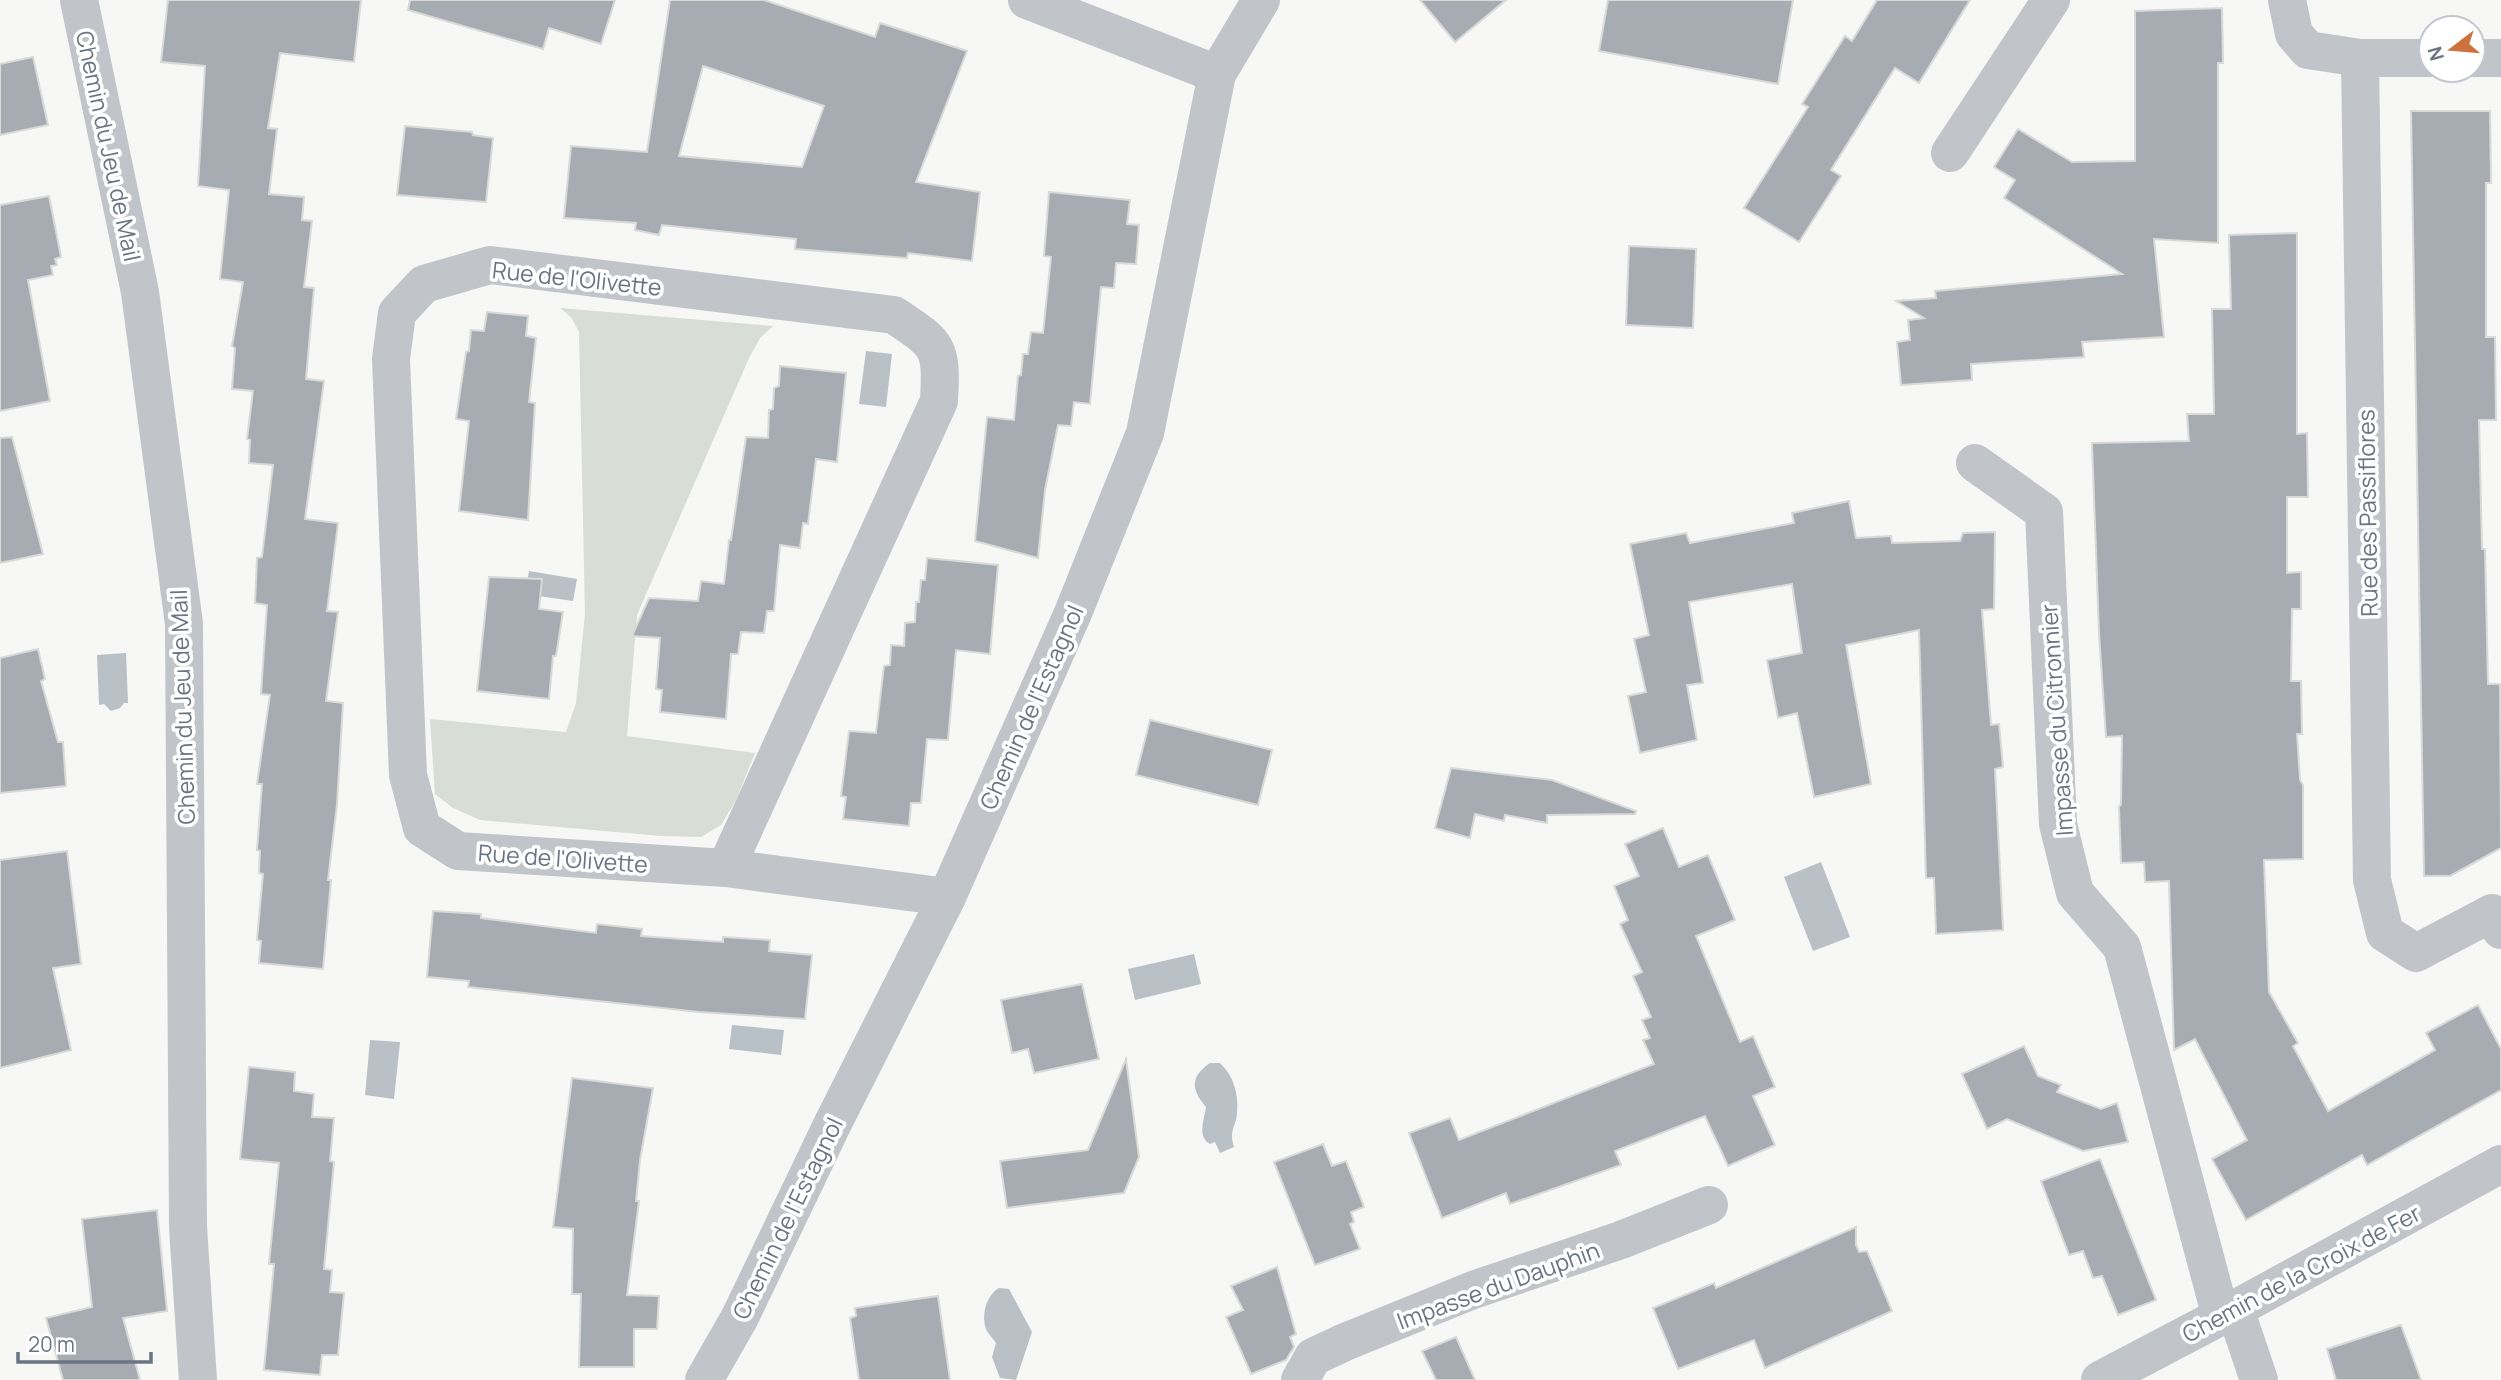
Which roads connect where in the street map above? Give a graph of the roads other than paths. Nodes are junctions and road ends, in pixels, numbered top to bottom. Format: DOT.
graph roads {
  1 [pos="79,0"];
  2 [pos="1027,0"];
  3 [pos="1261,0"];
  4 [pos="2051,0"];
  5 [pos="2287,0"];
  6 [pos="2360,58"];
  7 [pos="2417,58"];
  8 [pos="1217,75"];
  9 [pos="1950,153"];
  10 [pos="1975,463"];
  11 [pos="726,868"];
  12 [pos="947,897"];
  13 [pos="2498,917"];
  14 [pos="2501,1164"];
  15 [pos="1709,1205"];
  16 [pos="2228,1313"];
  17 [pos="198,1380"];
  18 [pos="704,1380"];
  19 [pos="1300,1380"];
  20 [pos="2100,1380"];
  21 [pos="2259,1380"];
  1 -- 17 [label="street, Chemin du Jeu de Mail"];
  2 -- 8 [label="street"];
  3 -- 8 [label="street, Chemin de l'Estagnol"];
  4 -- 9 [label="street"];
  5 -- 6 [label="street"];
  6 -- 7 [label="street"];
  6 -- 13 [label="street, Rue des Passiflores"];
  8 -- 12 [label="street, Chemin de l'Estagnol"];
  10 -- 16 [label="street, Impasse du Citronnier"];
  11 -- 11 [label="street, Rue de l'Olivette"];
  11 -- 12 [label="street, Rue de l'Olivette"];
  12 -- 18 [label="street, Chemin de l'Estagnol"];
  14 -- 16 [label="street, Chemin de la Croix de Fer"];
  15 -- 19 [label="street, Impasse du Dauphin"];
  16 -- 20 [label="street, Chemin de la Croix de Fer"];
  16 -- 21 [label="street"];
}
